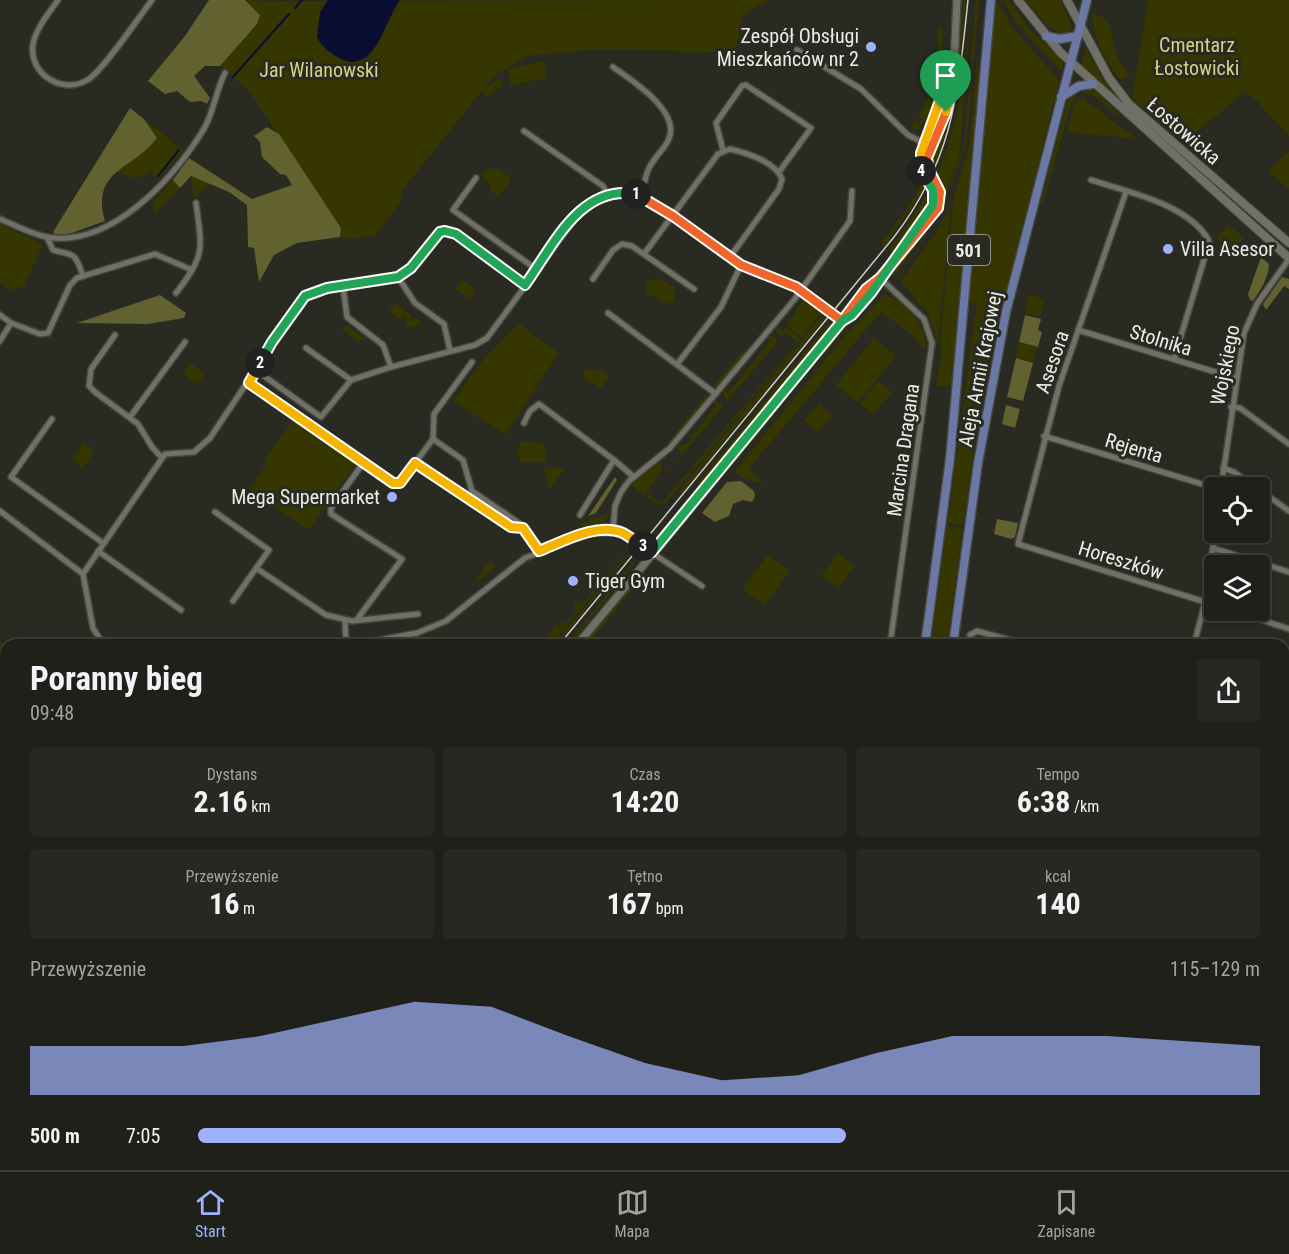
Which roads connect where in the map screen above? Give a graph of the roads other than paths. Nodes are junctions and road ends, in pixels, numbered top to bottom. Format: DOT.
graph roads {
  1 [pos="58,0"];
  2 [pos="152,0"];
  3 [pos="957,0"];
  4 [pos="992,0"];
  5 [pos="1018,0"];
  6 [pos="1067,0"];
  7 [pos="1087,0"];
  8 [pos="1081,25"];
  9 [pos="1046,36"];
  10 [pos="1078,36"];
  11 [pos="797,50"];
  12 [pos="1071,62"];
  13 [pos="613,67"];
  14 [pos="225,73"];
  15 [pos="1094,84"];
  16 [pos="1061,98"];
  17 [pos="524,131"];
  18 [pos="927,145"];
  19 [pos="723,150"];
  20 [pos="779,172"];
  21 [pos="476,178"];
  22 [pos="1091,180"];
  23 [pos="852,191"];
  24 [pos="1126,192"];
  25 [pos="607,194"];
  26 [pos="642,195"];
  27 [pos="196,203"];
  28 [pos="673,216"];
  29 [pos="0,219"];
  30 [pos="48,237"];
  31 [pos="1289,243"];
  32 [pos="644,254"];
  33 [pos="730,257"];
  34 [pos="1289,259"];
  35 [pos="741,265"];
  36 [pos="536,269"];
  37 [pos="192,270"];
  38 [pos="83,276"];
  39 [pos="398,277"];
  40 [pos="880,278"];
  41 [pos="593,279"];
  42 [pos="525,285"];
  43 [pos="343,286"];
  44 [pos="694,289"];
  45 [pos="801,290"];
  46 [pos="176,293"];
  47 [pos="608,314"];
  48 [pos="0,315"];
  49 [pos="842,321"];
  50 [pos="11,323"];
  51 [pos="1078,330"];
  52 [pos="115,335"];
  53 [pos="0,341"];
  54 [pos="185,342"];
  55 [pos="306,348"];
  56 [pos="450,350"];
  57 [pos="1174,359"];
  58 [pos="472,362"];
  59 [pos="678,363"];
  60 [pos="391,367"];
  61 [pos="257,371"];
  62 [pos="1235,378"];
  63 [pos="351,380"];
  64 [pos="249,383"];
  65 [pos="716,394"];
  66 [pos="1231,407"];
  67 [pos="129,417"];
  68 [pos="52,419"];
  69 [pos="524,423"];
  70 [pos="1044,436"];
  71 [pos="433,439"];
  72 [pos="1289,444"];
  73 [pos="162,458"];
  74 [pos="614,460"];
  75 [pos="364,462"];
  76 [pos="415,463"];
  77 [pos="1223,468"];
  78 [pos="634,477"];
  79 [pos="1222,477"];
  80 [pos="1241,477"];
  81 [pos="1204,485"];
  82 [pos="1270,497"];
  83 [pos="0,511"];
  84 [pos="1289,511"];
  85 [pos="215,512"];
  86 [pos="580,515"];
  87 [pos="523,528"];
  88 [pos="613,531"];
  89 [pos="103,543"];
  90 [pos="1214,543"];
  91 [pos="1018,544"];
  92 [pos="1213,548"];
  93 [pos="98,551"];
  94 [pos="539,551"];
  95 [pos="652,552"];
  96 [pos="1212,555"];
  97 [pos="256,568"];
  98 [pos="1289,572"];
  99 [pos="83,574"];
  100 [pos="702,586"];
  101 [pos="233,601"];
  102 [pos="1204,602"];
  103 [pos="1204,606"];
  104 [pos="181,610"];
  105 [pos="418,614"];
  106 [pos="358,618"];
  107 [pos="345,620"];
  108 [pos="1267,621"];
  109 [pos="1289,628"];
  110 [pos="100,639"];
  111 [pos="346,639"];
  112 [pos="382,639"];
  113 [pos="582,639"];
  114 [pos="891,639"];
  115 [pos="926,639"];
  116 [pos="954,639"];
  117 [pos="970,639"];
  118 [pos="1008,639"];
  119 [pos="1196,639"];
  1 -- 2 [label="street"];
  3 -- 18 [label="street"];
  4 -- 115 [label="main road, Aleja Armii Krajowej / 501"];
  5 -- 9 [label="main road, Łostowicka"];
  6 -- 8 [label="main road, Łostowicka"];
  7 -- 8 [label="main road, Aleja Armii Krajowej / 501"];
  8 -- 10 [label="main road, Aleja Armii Krajowej / 501"];
  8 -- 31 [label="main road, Łostowicka"];
  9 -- 10 [label="main road"];
  9 -- 12 [label="main road, Łostowicka"];
  10 -- 12 [label="main road, Aleja Armii Krajowej / 501"];
  11 -- 18 [label="street"];
  12 -- 15 [label="main road, Łostowicka"];
  12 -- 16 [label="main road, Aleja Armii Krajowej / 501"];
  13 -- 26 [label="street"];
  14 -- 30 [label="street"];
  15 -- 16 [label="main road"];
  15 -- 34 [label="main road, Łostowicka"];
  16 -- 116 [label="main road, Aleja Armii Krajowej / 501"];
  17 -- 25 [label="street"];
  18 -- 40 [label="street"];
  19 -- 20 [label="street"];
  19 -- 20 [label="street"];
  19 -- 28 [label="street"];
  20 -- 33 [label="street"];
  21 -- 36 [label="street"];
  22 -- 24 [label="street"];
  23 -- 45 [label="street"];
  24 -- 51 [label="street, Asesora"];
  24 -- 57 [label="street"];
  25 -- 26 [label="street"];
  25 -- 36 [label="street"];
  26 -- 28 [label="street"];
  27 -- 37 [label="street"];
  28 -- 32 [label="street"];
  28 -- 33 [label="street"];
  29 -- 30 [label="street"];
  30 -- 38 [label="street"];
  32 -- 41 [label="street"];
  32 -- 44 [label="street"];
  33 -- 35 [label="street"];
  34 -- 62 [label="street, Wojskiego"];
  35 -- 45 [label="street"];
  35 -- 59 [label="street"];
  36 -- 42 [label="street"];
  37 -- 38 [label="street"];
  37 -- 46 [label="street"];
  38 -- 50 [label="street"];
  39 -- 42 [label="street"];
  39 -- 43 [label="street"];
  39 -- 56 [label="street"];
  40 -- 49 [label="street"];
  40 -- 114 [label="street, Marcina Dragana"];
  42 -- 56 [label="street"];
  43 -- 60 [label="street"];
  43 -- 61 [label="street"];
  45 -- 49 [label="street"];
  45 -- 65 [label="street"];
  47 -- 59 [label="street"];
  48 -- 50 [label="street"];
  49 -- 95 [label="street"];
  50 -- 53 [label="street"];
  51 -- 57 [label="street, Stolnika"];
  51 -- 70 [label="street, Asesora"];
  52 -- 67 [label="street"];
  54 -- 67 [label="street"];
  55 -- 63 [label="street"];
  56 -- 60 [label="street"];
  57 -- 62 [label="street, Stolnika"];
  58 -- 71 [label="street"];
  59 -- 65 [label="street"];
  60 -- 63 [label="street"];
  61 -- 63 [label="street"];
  61 -- 64 [label="street"];
  62 -- 66 [label="street, Wojskiego"];
  64 -- 73 [label="street"];
  64 -- 75 [label="street"];
  65 -- 78 [label="street"];
  66 -- 72 [label="street"];
  66 -- 77 [label="street, Wojskiego"];
  67 -- 73 [label="street"];
  68 -- 89 [label="street"];
  69 -- 74 [label="street"];
  70 -- 81 [label="street, Rejenta"];
  70 -- 91 [label="street, Asesora"];
  71 -- 76 [label="street"];
  71 -- 87 [label="street"];
  73 -- 89 [label="street"];
  74 -- 78 [label="street"];
  74 -- 86 [label="street"];
  75 -- 76 [label="street"];
  75 -- 106 [label="street"];
  76 -- 87 [label="street"];
  77 -- 79 [label="street, Wojskiego"];
  77 -- 80 [label="street"];
  78 -- 88 [label="street"];
  82 -- 84 [label="street"];
  83 -- 99 [label="street"];
  85 -- 97 [label="street"];
  87 -- 94 [label="street"];
  88 -- 94 [label="street"];
  88 -- 95 [label="street"];
  89 -- 93 [label="street"];
  90 -- 92 [label="street"];
  91 -- 102 [label="street, Horeszków"];
  92 -- 96 [label="street"];
  92 -- 98 [label="street"];
  93 -- 99 [label="street"];
  93 -- 104 [label="street"];
  94 -- 112 [label="street"];
  95 -- 100 [label="street"];
  95 -- 113 [label="street"];
  97 -- 101 [label="street"];
  97 -- 107 [label="street"];
  99 -- 110 [label="street"];
  103 -- 119 [label="street"];
  105 -- 106 [label="street"];
  106 -- 107 [label="street"];
  107 -- 111 [label="street"];
  108 -- 109 [label="street"];
  117 -- 118 [label="street"];
}
